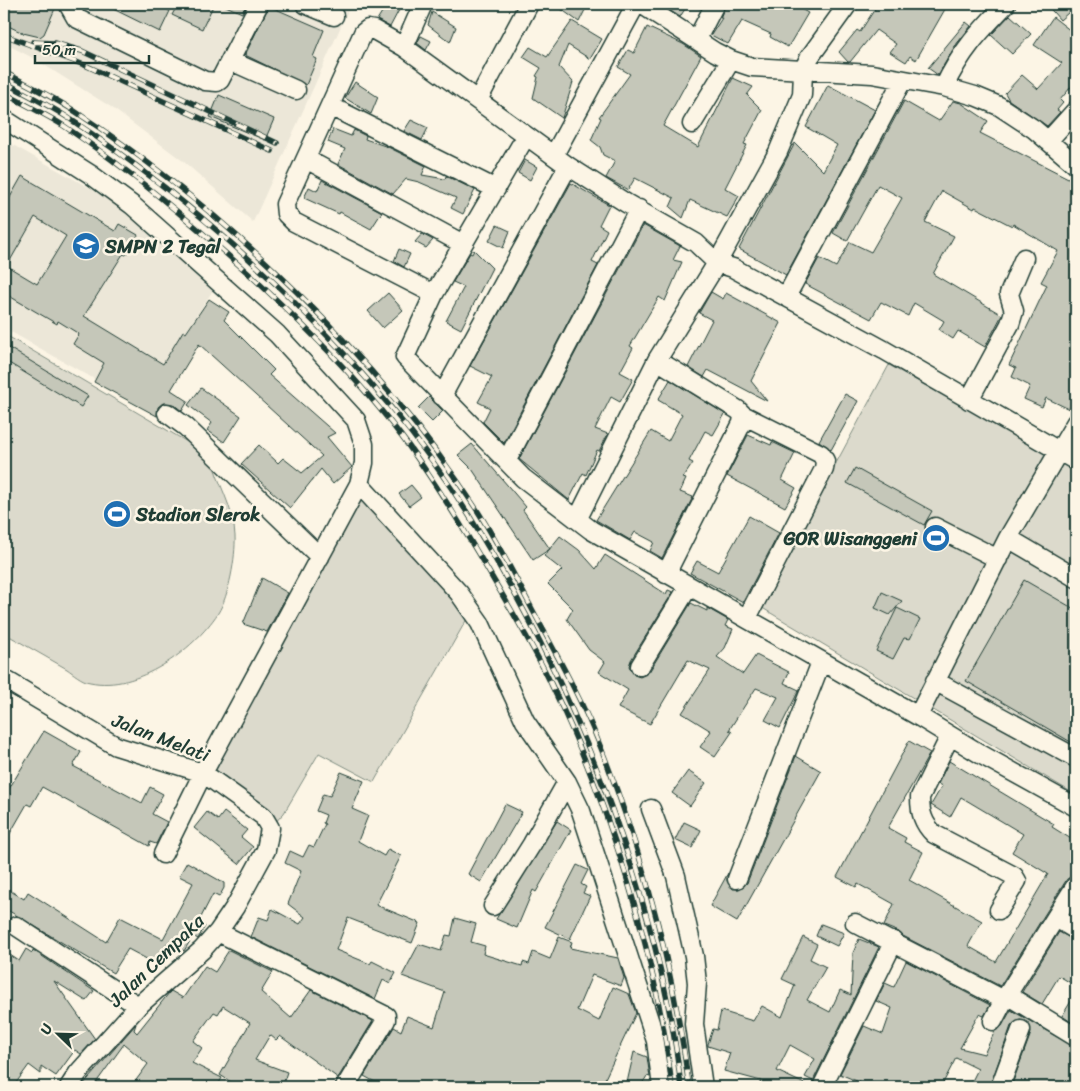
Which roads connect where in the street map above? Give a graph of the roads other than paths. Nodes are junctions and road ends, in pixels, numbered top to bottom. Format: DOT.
graph roads {
  1 [pos="68,4"];
  2 [pos="259,4"];
  3 [pos="305,4"];
  4 [pos="423,4"];
  5 [pos="529,4"];
  6 [pos="636,4"];
  7 [pos="641,4"];
  8 [pos="715,4"];
  9 [pos="848,4"];
  10 [pos="1006,4"];
  11 [pos="334,16"];
  12 [pos="697,39"];
  13 [pos="404,48"];
  14 [pos="731,60"];
  15 [pos="231,61"];
  16 [pos="803,71"];
  17 [pos="902,81"];
  18 [pos="944,87"];
  19 [pos="296,90"];
  20 [pos="478,100"];
  21 [pos="330,106"];
  22 [pos="1076,110"];
  23 [pos="4,120"];
  24 [pos="692,124"];
  25 [pos="526,136"];
  26 [pos="1048,141"];
  27 [pos="554,155"];
  28 [pos="306,159"];
  29 [pos="1076,165"];
  30 [pos="568,166"];
  31 [pos="496,189"];
  32 [pos="639,209"];
  33 [pos="463,244"];
  34 [pos="1024,258"];
  35 [pos="717,263"];
  36 [pos="434,294"];
  37 [pos="786,297"];
  38 [pos="658,360"];
  39 [pos="442,396"];
  40 [pos="969,400"];
  41 [pos="167,413"];
  42 [pos="743,415"];
  43 [pos="1076,422"];
  44 [pos="1058,451"];
  45 [pos="507,460"];
  46 [pos="1076,461"];
  47 [pos="359,484"];
  48 [pos="578,518"];
  49 [pos="935,527"];
  50 [pos="1008,538"];
  51 [pos="320,557"];
  52 [pos="998,559"];
  53 [pos="666,574"];
  54 [pos="1076,578"];
  55 [pos="689,586"];
  56 [pos="747,618"];
  57 [pos="821,662"];
  58 [pos="640,666"];
  59 [pos="4,679"];
  60 [pos="936,681"];
  61 [pos="918,716"];
  62 [pos="950,736"];
  63 [pos="1076,758"];
  64 [pos="204,773"];
  65 [pos="567,782"];
  66 [pos="1076,807"];
  67 [pos="652,809"];
  68 [pos="270,828"];
  69 [pos="163,854"];
  70 [pos="737,878"];
  71 [pos="1076,885"];
  72 [pos="493,906"];
  73 [pos="999,910"];
  74 [pos="1056,918"];
  75 [pos="855,923"];
  76 [pos="16,926"];
  77 [pos="1076,930"];
  78 [pos="218,932"];
  79 [pos="894,941"];
  80 [pos="1006,997"];
  81 [pos="138,1006"];
  82 [pos="993,1021"];
  83 [pos="1021,1030"];
  84 [pos="1076,1038"];
  85 [pos="69,1087"];
  86 [pos="345,1087"];
  87 [pos="662,1087"];
  88 [pos="703,1087"];
  89 [pos="822,1087"];
  90 [pos="1000,1087"];
  1 -- 15 [label="street"];
  2 -- 15 [label="street"];
  3 -- 11 [label="street"];
  4 -- 13 [label="street"];
  5 -- 20 [label="street"];
  6 -- 27 [label="street"];
  7 -- 12 [label="street"];
  8 -- 12 [label="street"];
  9 -- 16 [label="street"];
  10 -- 18 [label="street"];
  12 -- 14 [label="street"];
  13 -- 20 [label="street"];
  13 -- 21 [label="street"];
  14 -- 16 [label="street"];
  14 -- 24 [label="street"];
  15 -- 19 [label="street"];
  16 -- 17 [label="street"];
  16 -- 35 [label="street"];
  17 -- 18 [label="street"];
  17 -- 37 [label="street"];
  18 -- 26 [label="street"];
  20 -- 25 [label="street"];
  21 -- 28 [label="street"];
  21 -- 31 [label="street"];
  22 -- 26 [label="street"];
  23 -- 47 [label="street"];
  25 -- 27 [label="street"];
  25 -- 31 [label="street"];
  26 -- 29 [label="street"];
  27 -- 30 [label="street"];
  28 -- 33 [label="street"];
  28 -- 36 [label="street"];
  30 -- 32 [label="street"];
  30 -- 39 [label="street"];
  31 -- 33 [label="street"];
  32 -- 35 [label="street"];
  32 -- 45 [label="street"];
  33 -- 36 [label="street"];
  34 -- 40 [label="street"];
  35 -- 37 [label="street"];
  35 -- 38 [label="street"];
  36 -- 39 [label="street"];
  37 -- 40 [label="street"];
  38 -- 42 [label="street"];
  38 -- 48 [label="street"];
  39 -- 45 [label="street"];
  40 -- 44 [label="street"];
  41 -- 51 [label="street"];
  42 -- 53 [label="street"];
  42 -- 56 [label="street"];
  43 -- 44 [label="street"];
  44 -- 46 [label="street"];
  44 -- 50 [label="street"];
  45 -- 48 [label="street"];
  47 -- 51 [label="street"];
  47 -- 65 [label="street"];
  48 -- 53 [label="street"];
  49 -- 52 [label="street"];
  50 -- 52 [label="street"];
  50 -- 54 [label="street"];
  51 -- 64 [label="street"];
  52 -- 60 [label="street"];
  53 -- 55 [label="street"];
  55 -- 56 [label="street"];
  55 -- 58 [label="street"];
  56 -- 57 [label="street"];
  57 -- 61 [label="street"];
  57 -- 70 [label="street"];
  59 -- 64 [label="street, Jalan Melati"];
  60 -- 61 [label="street"];
  60 -- 63 [label="street"];
  61 -- 62 [label="street"];
  62 -- 66 [label="street"];
  62 -- 73 [label="street"];
  64 -- 68 [label="street, Jalan Melati"];
  64 -- 69 [label="street"];
  65 -- 72 [label="street"];
  65 -- 87 [label="street"];
  67 -- 88 [label="street"];
  68 -- 78 [label="street, Jalan Cempaka"];
  71 -- 74 [label="street"];
  74 -- 77 [label="street"];
  74 -- 80 [label="street"];
  75 -- 79 [label="street"];
  76 -- 81 [label="street"];
  78 -- 81 [label="street, Jalan Cempaka"];
  78 -- 86 [label="street"];
  79 -- 80 [label="street"];
  79 -- 89 [label="street"];
  80 -- 82 [label="street"];
  80 -- 84 [label="street"];
  81 -- 85 [label="street, Jalan Cempaka"];
  83 -- 90 [label="street"];
}
